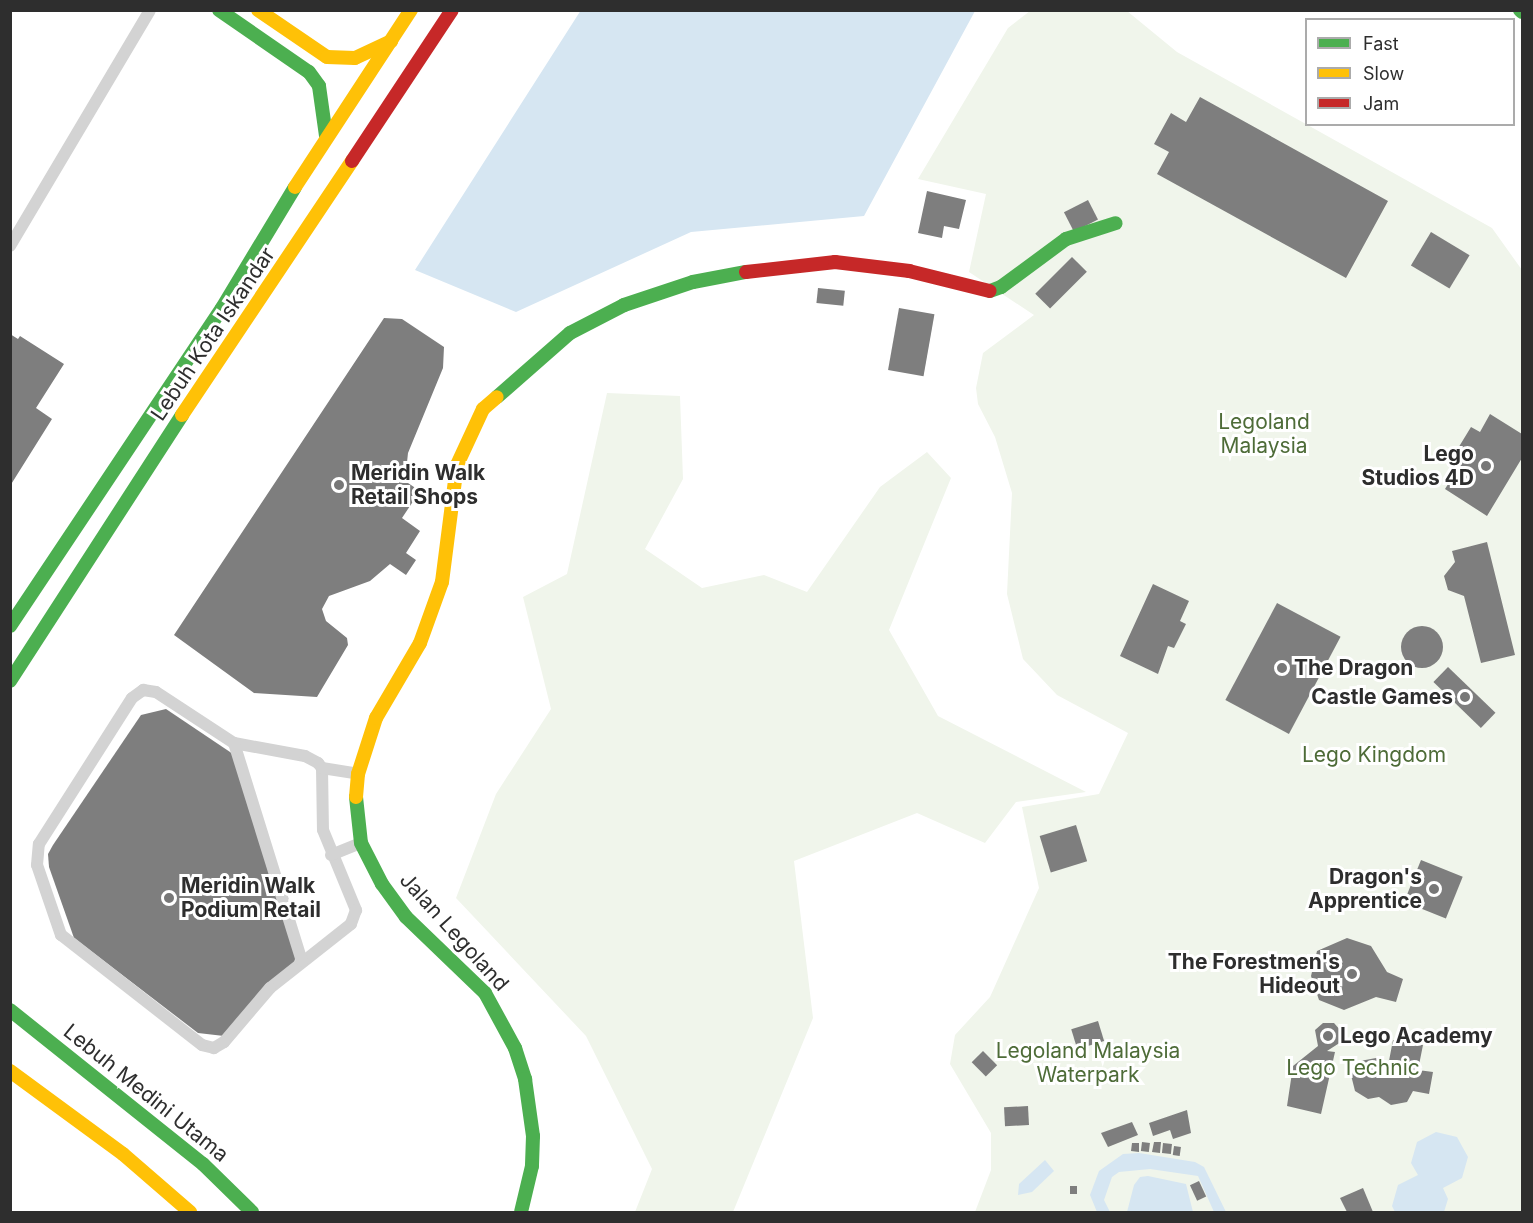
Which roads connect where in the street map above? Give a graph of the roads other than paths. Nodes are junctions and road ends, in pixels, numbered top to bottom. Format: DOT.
graph roads {
  1 [pos="150,10"];
  2 [pos="219,10"];
  3 [pos="258,10"];
  4 [pos="411,10"];
  5 [pos="452,10"];
  6 [pos="391,41"];
  7 [pos="326,136"];
  8 [pos="1116,223"];
  9 [pos="10,246"];
  10 [pos="10,626"];
  11 [pos="10,681"];
  12 [pos="234,743"];
  13 [pos="322,768"];
  14 [pos="358,774"];
  15 [pos="361,843"];
  16 [pos="331,855"];
  17 [pos="302,962"];
  18 [pos="10,1010"];
  19 [pos="10,1071"];
  20 [pos="190,1212"];
  21 [pos="252,1212"];
  22 [pos="521,1212"];
  1 -- 9 [label="street"];
  2 -- 7 [label="main road"];
  3 -- 6 [label="main road"];
  4 -- 6 [label="main road, Lebuh Kota Iskandar"];
  5 -- 11 [label="main road, Lebuh Kota Iskandar"];
  6 -- 7 [label="main road, Lebuh Kota Iskandar"];
  7 -- 10 [label="main road, Lebuh Kota Iskandar"];
  8 -- 14 [label="main road, Jalan Legoland"];
  12 -- 13 [label="street"];
  12 -- 17 [label="street"];
  12 -- 17 [label="street"];
  13 -- 14 [label="street"];
  13 -- 16 [label="street"];
  14 -- 15 [label="main road, Jalan Legoland"];
  15 -- 16 [label="street"];
  15 -- 22 [label="main road, Jalan Legoland"];
  16 -- 17 [label="street"];
  18 -- 21 [label="main road, Lebuh Medini Utama"];
  19 -- 20 [label="main road"];
}
